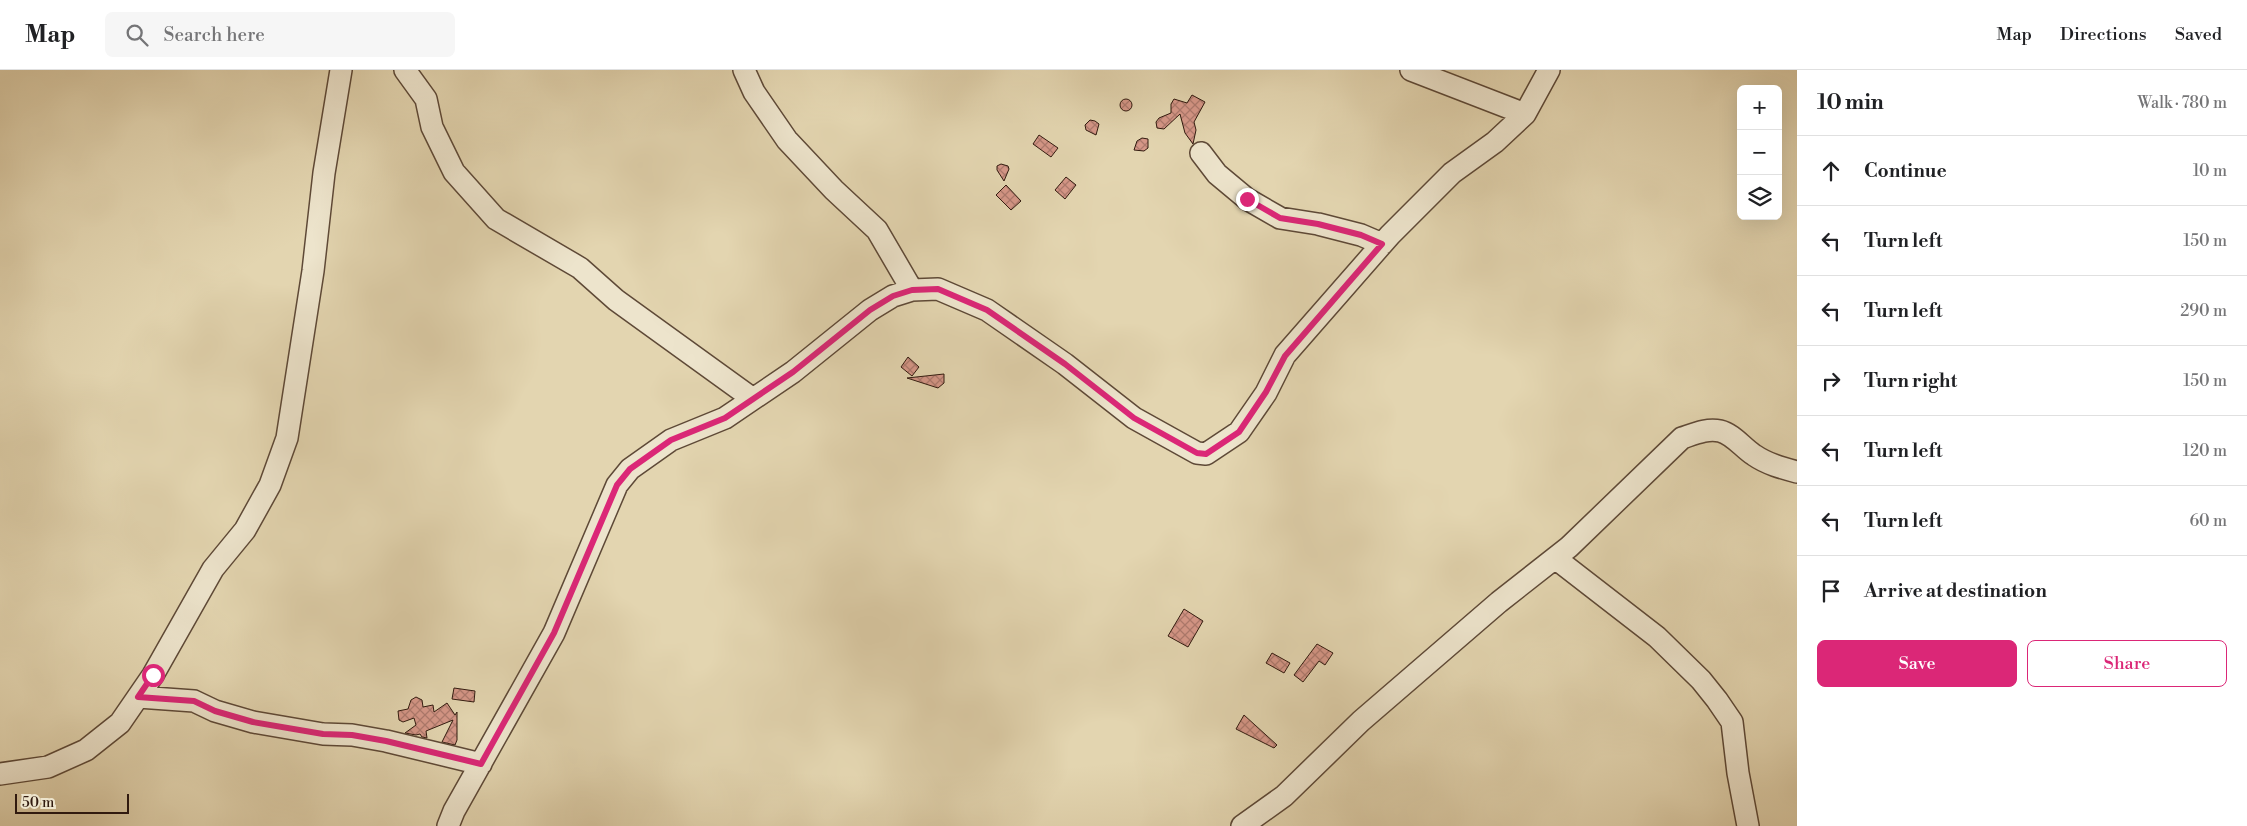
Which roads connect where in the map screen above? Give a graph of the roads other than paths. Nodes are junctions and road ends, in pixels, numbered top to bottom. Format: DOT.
graph roads {
  1 [pos="342,70"];
  2 [pos="405,70"];
  3 [pos="744,70"];
  4 [pos="1411,70"];
  5 [pos="1549,70"];
  6 [pos="1525,114"];
  7 [pos="1201,153"];
  8 [pos="1382,244"];
  9 [pos="912,290"];
  10 [pos="753,399"];
  11 [pos="1797,472"];
  12 [pos="1555,558"];
  13 [pos="138,697"];
  14 [pos="481,764"];
  15 [pos="0,774"];
  16 [pos="448,826"];
  17 [pos="1242,826"];
  18 [pos="1748,826"];
  1 -- 13 [label="street"];
  2 -- 10 [label="street"];
  3 -- 9 [label="street"];
  4 -- 6 [label="street"];
  5 -- 6 [label="street"];
  6 -- 8 [label="street"];
  7 -- 8 [label="street"];
  8 -- 9 [label="street"];
  9 -- 10 [label="street"];
  10 -- 14 [label="street"];
  11 -- 12 [label="street"];
  12 -- 17 [label="street"];
  12 -- 18 [label="street"];
  13 -- 14 [label="street"];
  13 -- 15 [label="street"];
  14 -- 16 [label="street"];
}
